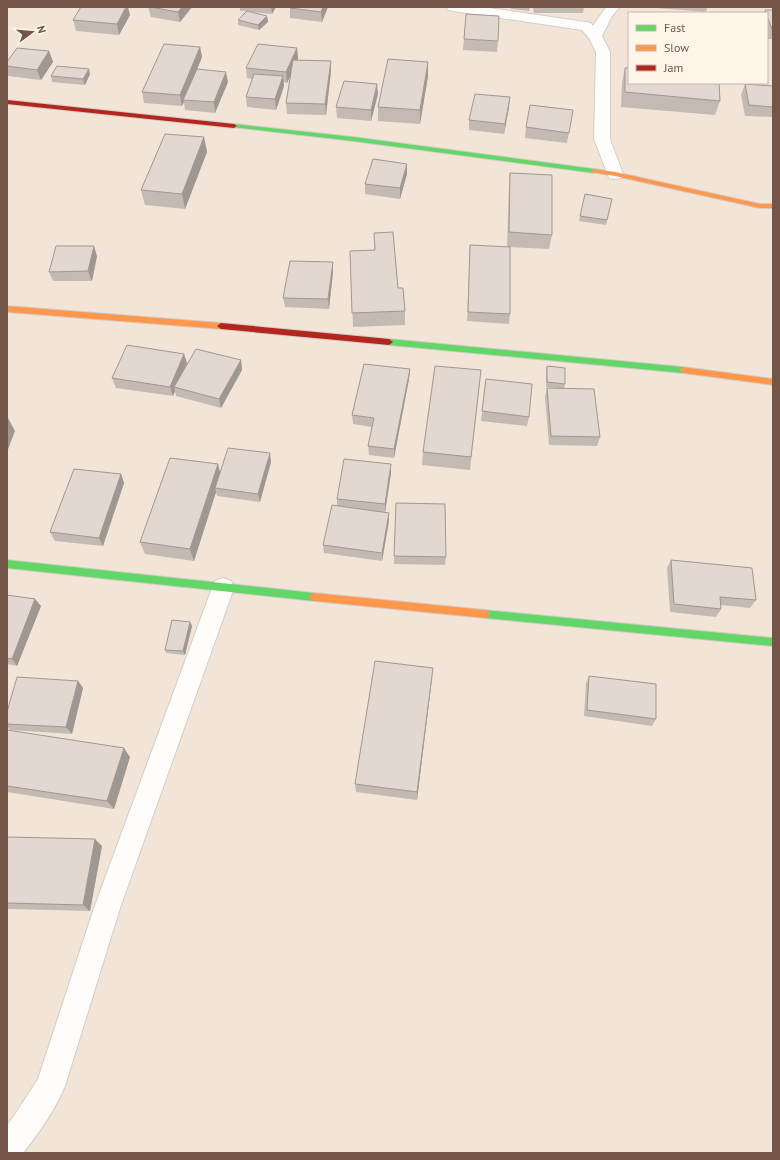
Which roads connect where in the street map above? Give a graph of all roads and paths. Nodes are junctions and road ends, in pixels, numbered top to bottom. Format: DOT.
graph roads {
  1 [pos="453,7"];
  2 [pos="613,7"];
  3 [pos="596,36"];
  4 [pos="7,102"];
  5 [pos="615,174"];
  6 [pos="773,206"];
  7 [pos="7,309"];
  8 [pos="773,382"];
  9 [pos="7,564"];
  10 [pos="224,588"];
  11 [pos="773,642"];
  12 [pos="7,1149"];
  1 -- 3 [label="street"];
  2 -- 3 [label="street"];
  3 -- 5 [label="street"];
  4 -- 5 [label="street"];
  5 -- 6 [label="street"];
  7 -- 8 [label="street"];
  9 -- 10 [label="street"];
  10 -- 11 [label="street"];
  10 -- 12 [label="street"];
}
